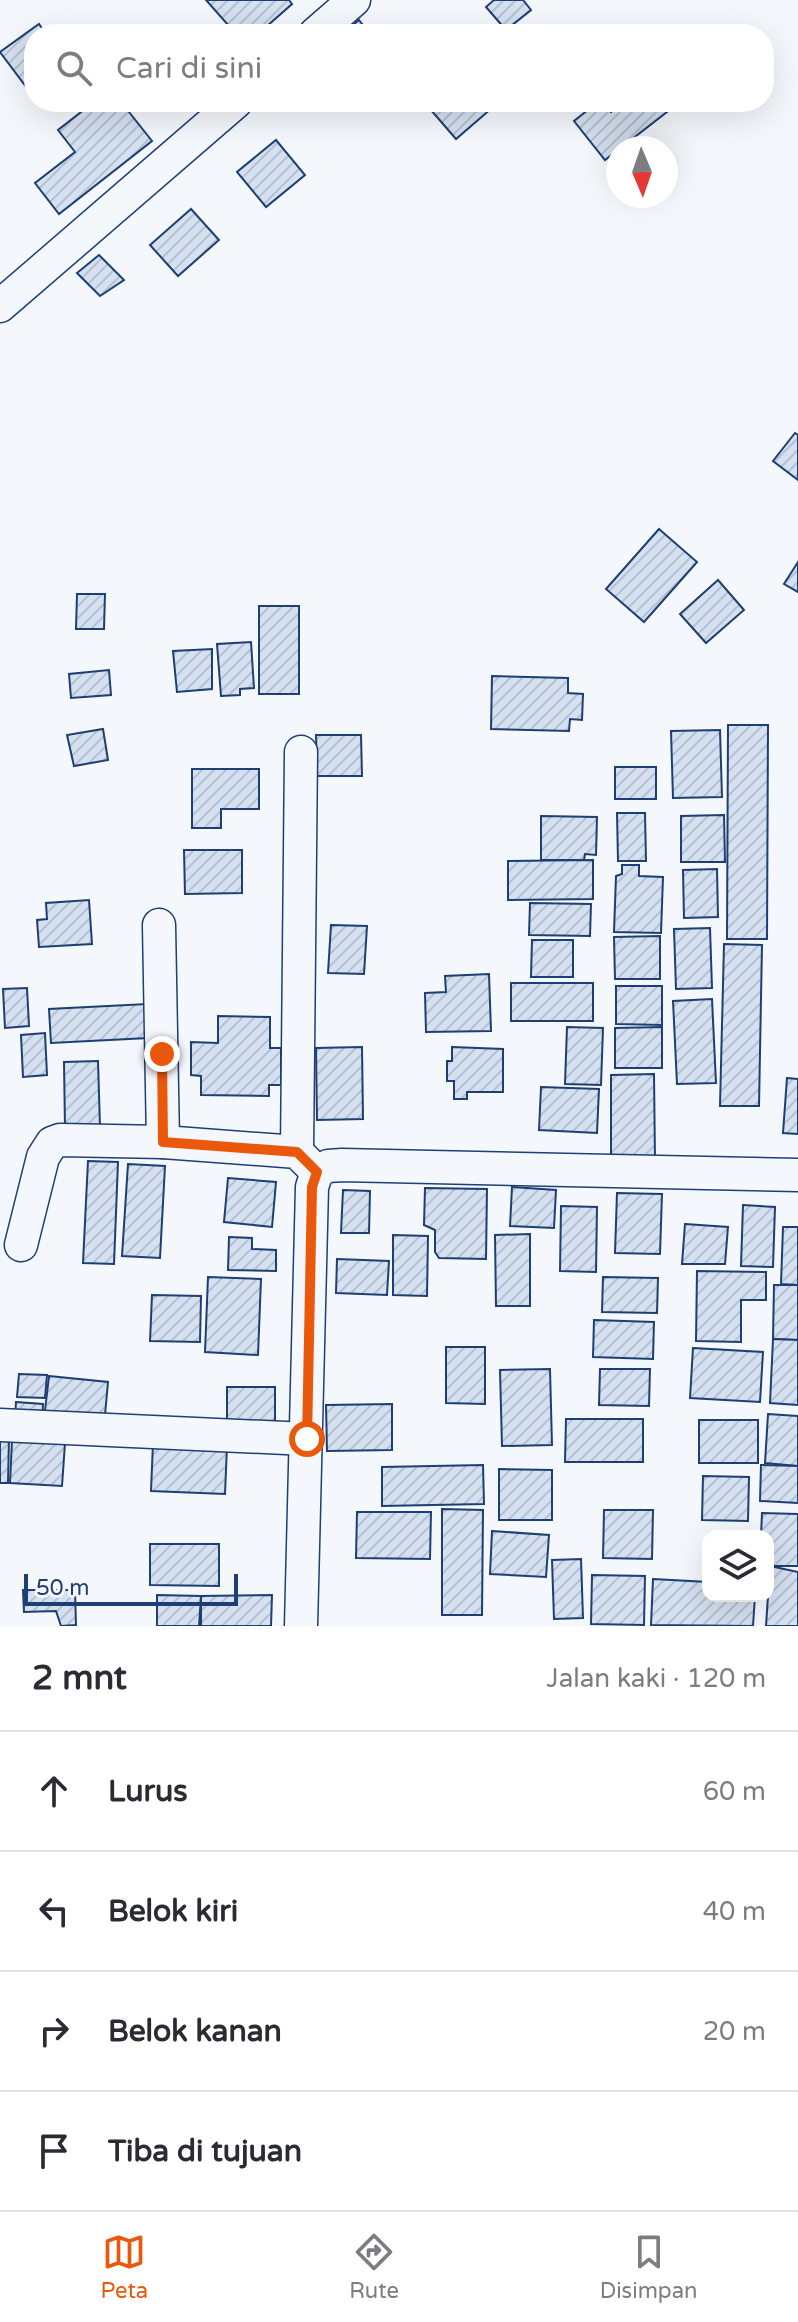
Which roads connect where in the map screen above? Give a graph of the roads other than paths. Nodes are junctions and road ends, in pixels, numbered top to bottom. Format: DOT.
graph roads {
  1 [pos="354,0"];
  2 [pos="326,24"];
  3 [pos="224,112"];
  4 [pos="0,306"];
  5 [pos="301,752"];
  6 [pos="159,925"];
  7 [pos="163,1142"];
  8 [pos="307,1162"];
  9 [pos="798,1175"];
  10 [pos="21,1245"];
  11 [pos="0,1425"];
  12 [pos="307,1439"];
  13 [pos="301,1626"];
  1 -- 2 [label="street"];
  3 -- 4 [label="street"];
  5 -- 8 [label="street"];
  6 -- 7 [label="street"];
  7 -- 8 [label="street"];
  7 -- 10 [label="street"];
  8 -- 9 [label="street"];
  8 -- 12 [label="street"];
  11 -- 12 [label="street"];
  12 -- 13 [label="street"];
}
